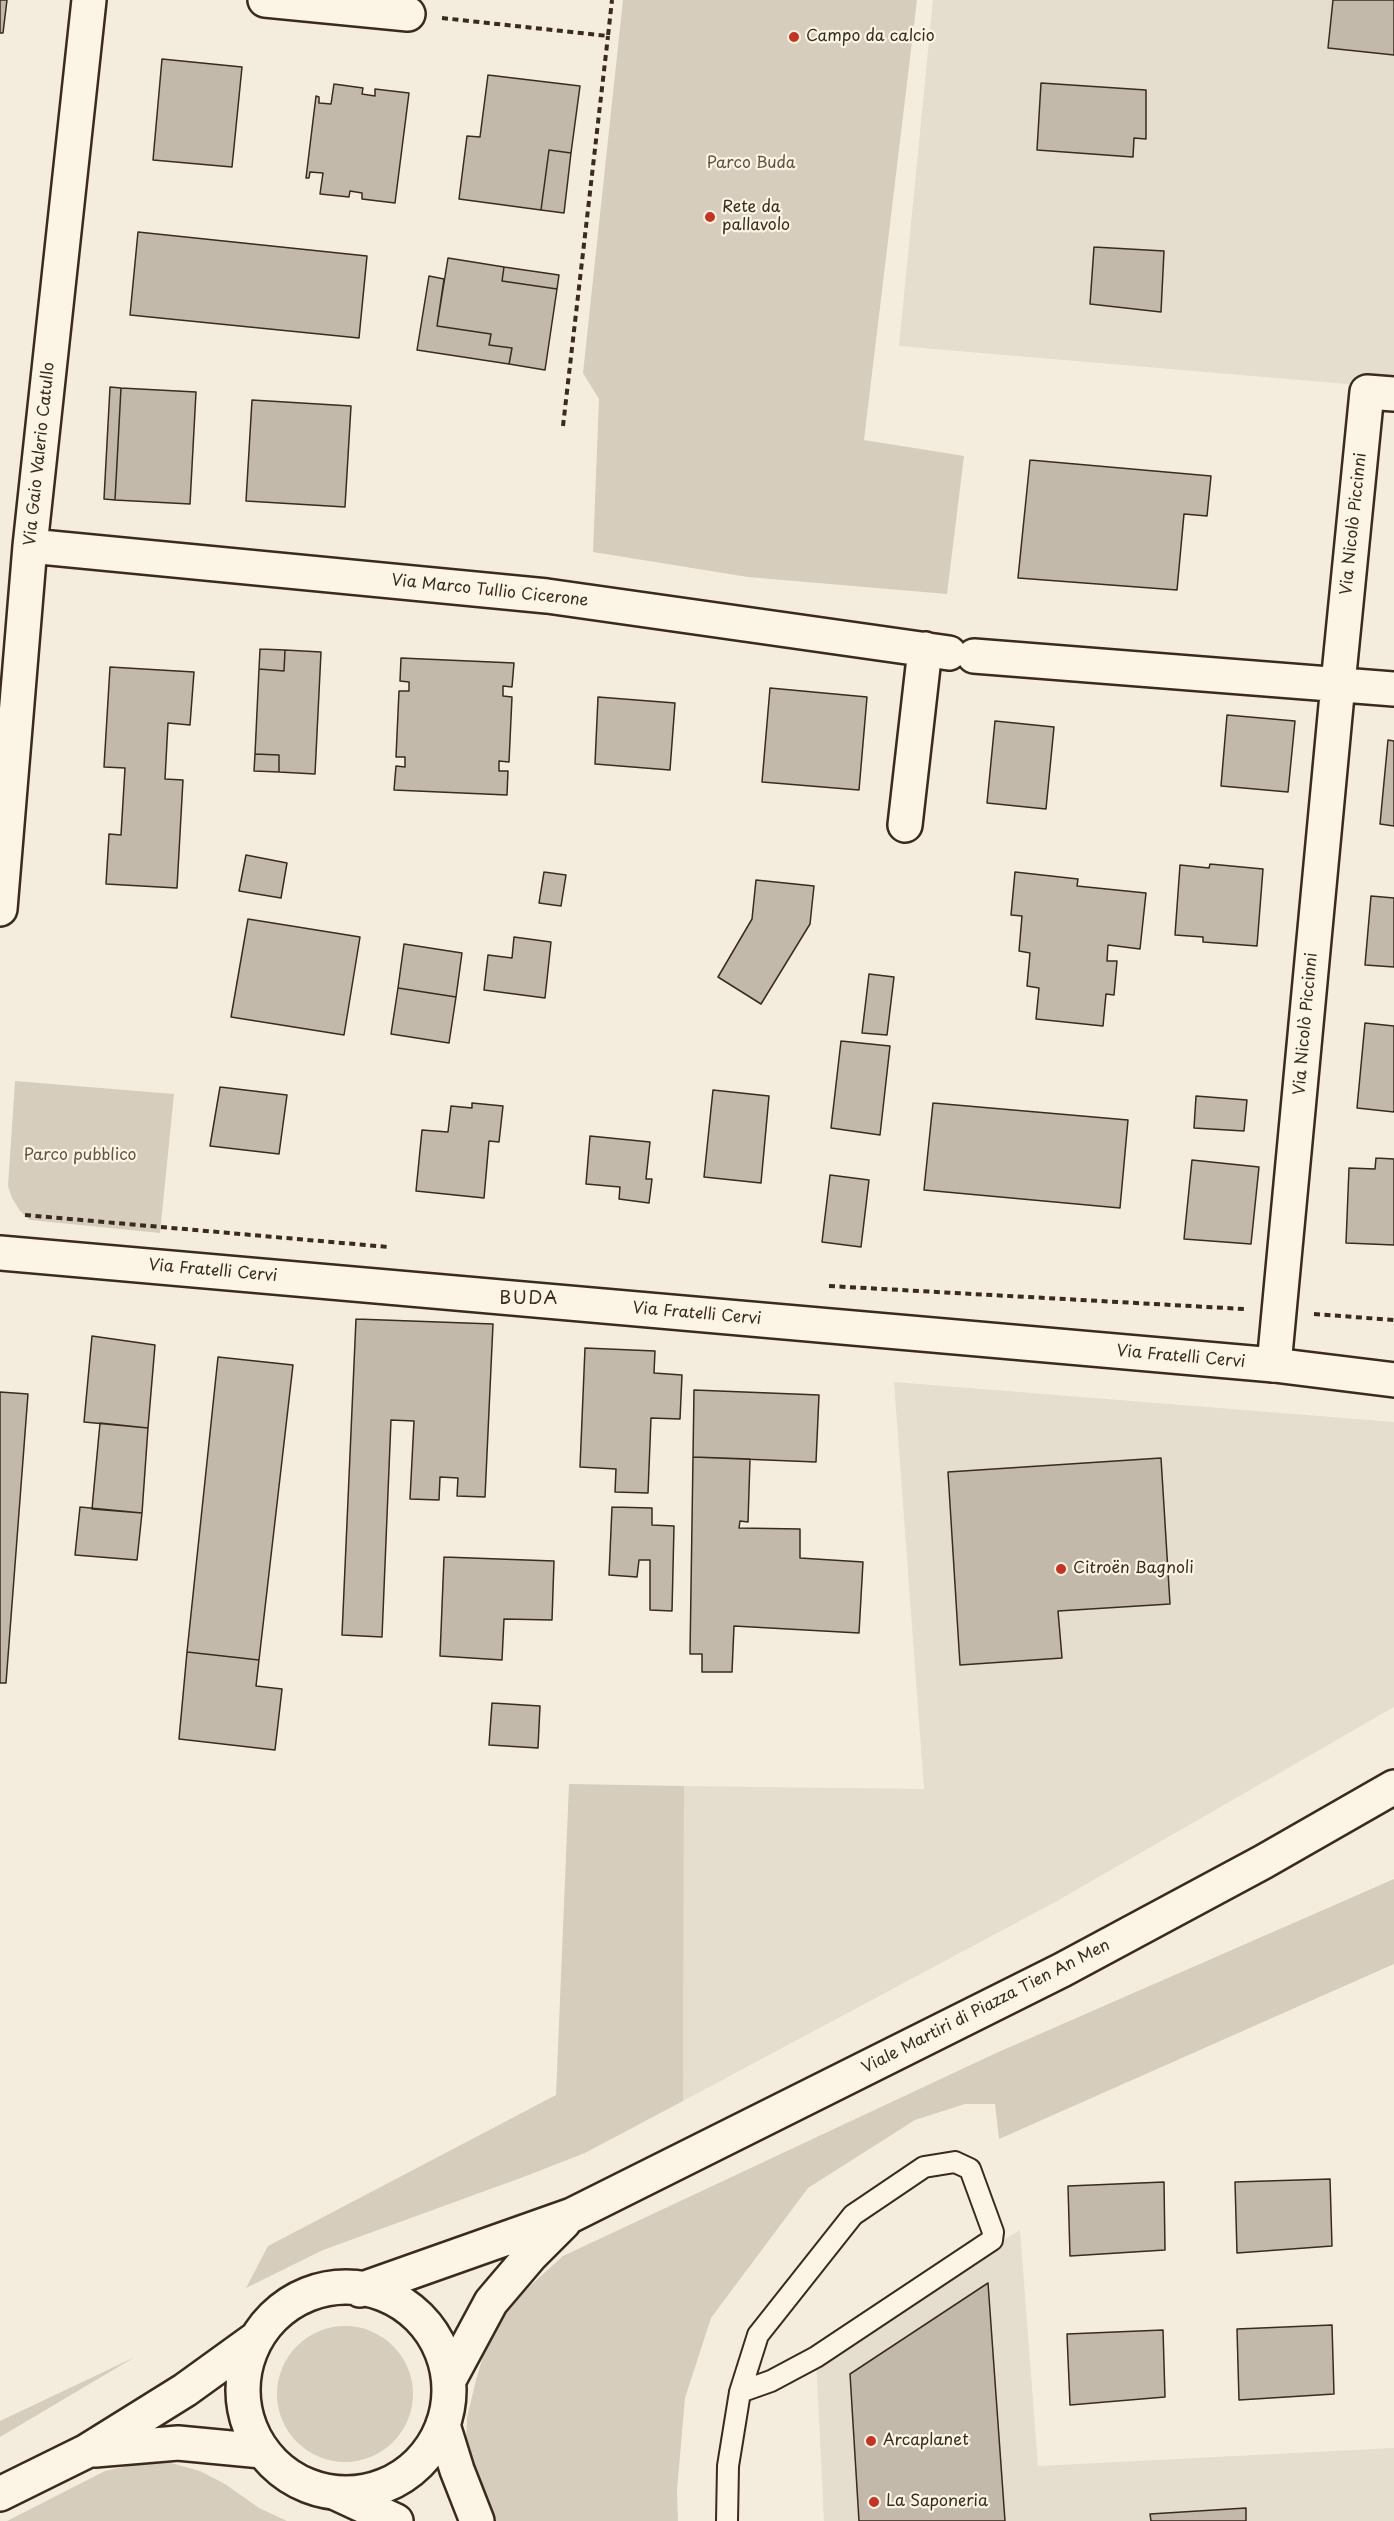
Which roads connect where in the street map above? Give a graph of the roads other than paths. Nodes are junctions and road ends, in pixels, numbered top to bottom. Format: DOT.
graph roads {
  1 [pos="89,0"];
  2 [pos="265,0"];
  3 [pos="408,14"];
  4 [pos="1394,394"];
  5 [pos="30,546"];
  6 [pos="949,653"];
  7 [pos="1338,684"];
  8 [pos="1394,689"];
  9 [pos="905,825"];
  10 [pos="0,909"];
  11 [pos="0,1253"];
  12 [pos="1274,1365"];
  13 [pos="1394,1380"];
  14 [pos="1394,1787"];
  15 [pos="572,2215"];
  16 [pos="360,2290"];
  17 [pos="257,2338"];
  18 [pos="449,2380"];
  19 [pos="740,2392"];
  20 [pos="443,2426"];
  21 [pos="87,2451"];
  22 [pos="262,2451"];
  23 [pos="336,2493"];
  24 [pos="0,2494"];
  25 [pos="396,2521"];
  26 [pos="477,2521"];
  27 [pos="727,2521"];
  1 -- 5 [label="main road, Via Gaio Valerio Catullo"];
  2 -- 3 [label="main road"];
  4 -- 7 [label="main road, Via Nicolò Piccinni"];
  5 -- 6 [label="main road, Via Marco Tullio Cicerone"];
  5 -- 10 [label="main road, Via Gaio Valerio Catullo"];
  6 -- 7 [label="main road"];
  6 -- 9 [label="main road"];
  7 -- 8 [label="main road"];
  7 -- 12 [label="main road, Via Nicolò Piccinni"];
  11 -- 12 [label="main road, Via Fratelli Cervi"];
  12 -- 13 [label="main road, Via Fratelli Cervi"];
  14 -- 15 [label="main road, Viale Martiri di Piazza Tien An Men"];
  15 -- 16 [label="main road, Viale Martiri di Piazza Tien An Men"];
  15 -- 18 [label="main road, Viale Martiri di Piazza Tien An Men"];
  16 -- 17 [label="main road, Viale Martiri di Piazza Tien An Men"];
  16 -- 18 [label="main road, Viale Martiri di Piazza Tien An Men"];
  17 -- 21 [label="main road, Viale Martiri di Piazza Tien An Men"];
  17 -- 22 [label="main road, Viale Martiri di Piazza Tien An Men"];
  18 -- 20 [label="main road, Viale Martiri di Piazza Tien An Men"];
  19 -- 19 [label="lane"];
  19 -- 27 [label="lane"];
  20 -- 23 [label="main road, Viale Martiri di Piazza Tien An Men"];
  20 -- 26 [label="main road"];
  21 -- 22 [label="main road, Viale Martiri di Piazza Tien An Men"];
  21 -- 24 [label="main road, Viale Martiri di Piazza Tien An Men"];
  22 -- 23 [label="main road, Viale Martiri di Piazza Tien An Men"];
  23 -- 25 [label="main road"];
}
